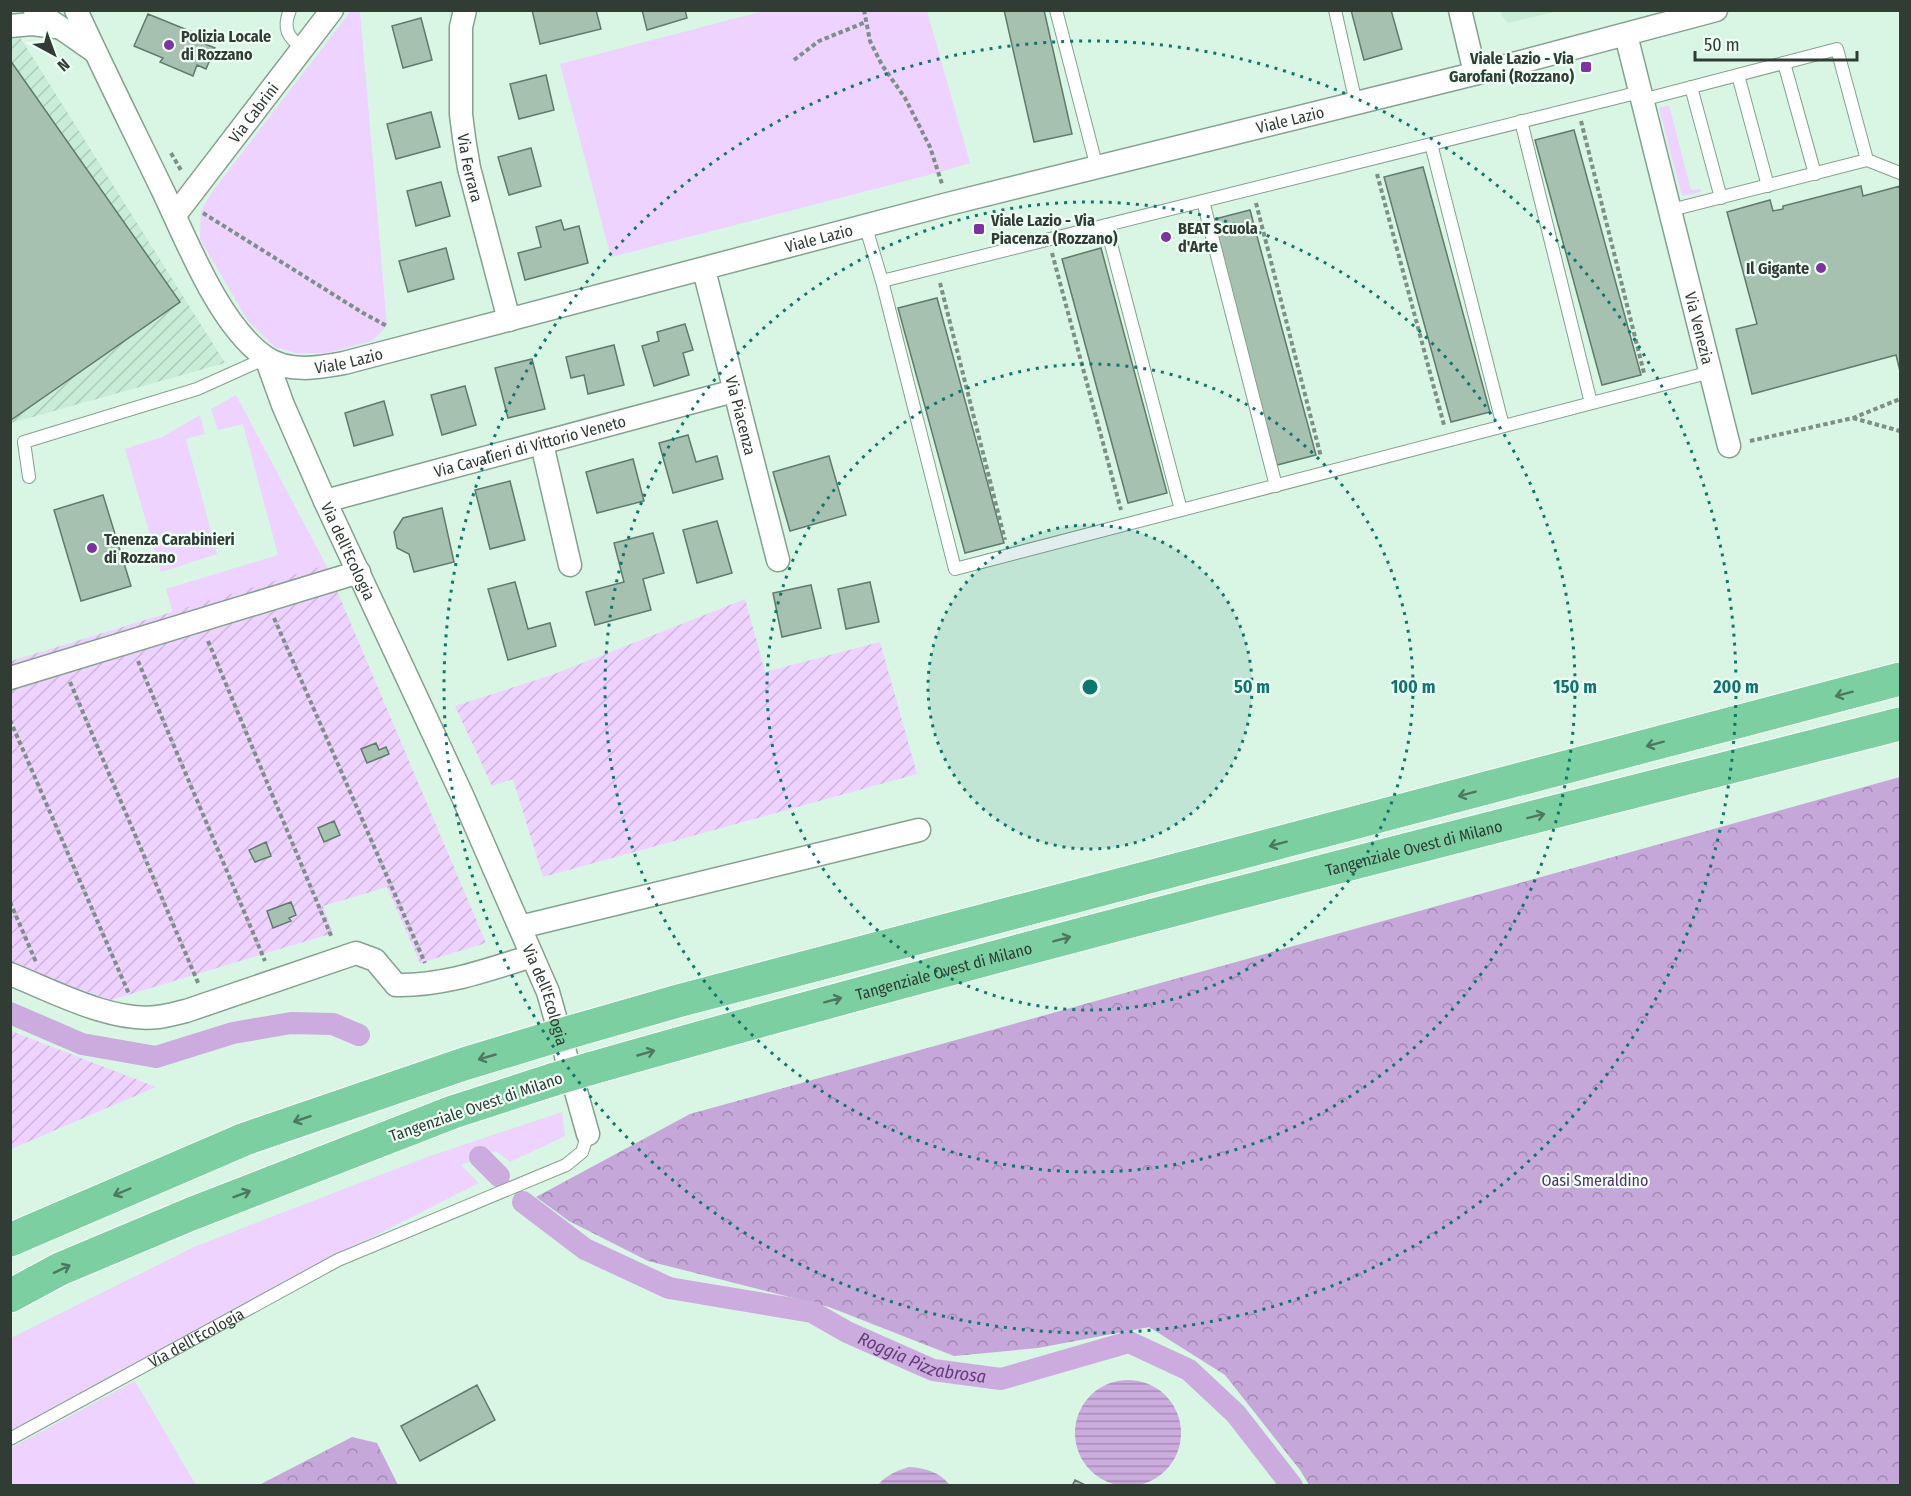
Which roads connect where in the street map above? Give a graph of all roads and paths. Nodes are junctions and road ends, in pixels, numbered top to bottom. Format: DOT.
graph roads {
  1 [pos="35,10"];
  2 [pos="76,10"];
  3 [pos="291,10"];
  4 [pos="332,10"];
  5 [pos="465,10"];
  6 [pos="864,10"];
  7 [pos="1056,10"];
  8 [pos="1335,10"];
  9 [pos="1460,10"];
  10 [pos="1716,10"];
  11 [pos="866,22"];
  12 [pos="10,26"];
  13 [pos="61,28"];
  14 [pos="1626,35"];
  15 [pos="303,49"];
  16 [pos="95,52"];
  17 [pos="794,60"];
  18 [pos="1784,63"];
  19 [pos="1475,73"];
  20 [pos="1738,75"];
  21 [pos="1691,87"];
  22 [pos="1641,96"];
  23 [pos="1356,103"];
  24 [pos="1578,107"];
  25 [pos="1521,121"];
  26 [pos="1431,144"];
  27 [pos="1373,158"];
  28 [pos="1867,160"];
  29 [pos="1097,168"];
  30 [pos="1900,173"];
  31 [pos="1815,174"];
  32 [pos="1768,186"];
  33 [pos="1252,189"];
  34 [pos="1721,198"];
  35 [pos="1203,201"];
  36 [pos="948,204"];
  37 [pos="1671,210"];
  38 [pos="175,215"];
  39 [pos="1106,225"];
  40 [pos="866,228"];
  41 [pos="1049,240"];
  42 [pos="936,268"];
  43 [pos="704,270"];
  44 [pos="882,281"];
  45 [pos="509,320"];
  46 [pos="266,358"];
  47 [pos="1710,372"];
  48 [pos="1648,388"];
  49 [pos="734,391"];
  50 [pos="1900,399"];
  51 [pos="1591,403"];
  52 [pos="1853,418"];
  53 [pos="1503,426"];
  54 [pos="1900,431"];
  55 [pos="1448,440"];
  56 [pos="542,444"];
  57 [pos="1729,446"];
  58 [pos="1325,472"];
  59 [pos="29,477"];
  60 [pos="1276,486"];
  61 [pos="325,501"];
  62 [pos="1180,510"];
  63 [pos="1125,525"];
  64 [pos="1009,555"];
  65 [pos="778,560"];
  66 [pos="570,565"];
  67 [pos="359,572"];
  68 [pos="267,600"];
  69 [pos="200,621"];
  70 [pos="130,642"];
  71 [pos="61,662"];
  72 [pos="10,678"];
  73 [pos="1900,679"];
  74 [pos="10,720"];
  75 [pos="1900,724"];
  76 [pos="918,830"];
  77 [pos="10,902"];
  78 [pos="520,927"];
  79 [pos="532,956"];
  80 [pos="341,959"];
  81 [pos="10,974"];
  82 [pos="274,981"];
  83 [pos="433,983"];
  84 [pos="47,989"];
  85 [pos="207,1004"];
  86 [pos="138,1017"];
  87 [pos="588,1134"];
  88 [pos="10,1240"];
  89 [pos="10,1296"];
  90 [pos="10,1439"];
  1 -- 13 [label="street"];
  2 -- 16 [label="street, Viale Lazio"];
  3 -- 15 [label="lane"];
  4 -- 15 [label="street, Via Cabrini"];
  5 -- 45 [label="street, Via Ferrara"];
  6 -- 11 [label="path"];
  7 -- 29 [label="lane"];
  8 -- 23 [label="lane"];
  9 -- 19 [label="street"];
  10 -- 14 [label="street, Viale Lazio"];
  11 -- 17 [label="path"];
  11 -- 36 [label="path"];
  12 -- 13 [label="street"];
  13 -- 16 [label="street"];
  14 -- 19 [label="street, Viale Lazio"];
  14 -- 22 [label="street, Via Venezia"];
  15 -- 38 [label="street, Via Cabrini"];
  16 -- 38 [label="street, Viale Lazio"];
  18 -- 20 [label="lane"];
  18 -- 28 [label="lane"];
  18 -- 31 [label="lane"];
  19 -- 23 [label="street, Viale Lazio"];
  20 -- 21 [label="lane"];
  20 -- 32 [label="lane"];
  21 -- 22 [label="lane"];
  21 -- 34 [label="lane"];
  22 -- 24 [label="lane"];
  22 -- 37 [label="street, Via Venezia"];
  23 -- 29 [label="street, Viale Lazio"];
  24 -- 25 [label="lane"];
  24 -- 48 [label="path"];
  25 -- 26 [label="lane"];
  25 -- 51 [label="lane"];
  26 -- 27 [label="lane"];
  26 -- 53 [label="lane"];
  27 -- 33 [label="lane"];
  27 -- 55 [label="path"];
  28 -- 30 [label="lane"];
  28 -- 31 [label="lane"];
  29 -- 36 [label="street, Viale Lazio"];
  31 -- 32 [label="lane"];
  32 -- 34 [label="lane"];
  33 -- 35 [label="lane"];
  33 -- 58 [label="path"];
  34 -- 37 [label="lane"];
  35 -- 39 [label="lane"];
  35 -- 60 [label="lane"];
  36 -- 40 [label="street, Viale Lazio"];
  37 -- 47 [label="street, Via Venezia"];
  38 -- 46 [label="street, Viale Lazio"];
  39 -- 41 [label="lane"];
  39 -- 62 [label="lane"];
  40 -- 43 [label="street, Viale Lazio"];
  40 -- 44 [label="lane"];
  41 -- 42 [label="lane"];
  41 -- 63 [label="path"];
  42 -- 44 [label="lane"];
  42 -- 64 [label="path"];
  43 -- 45 [label="street, Viale Lazio"];
  43 -- 49 [label="street, Via Piacenza"];
  44 -- 64 [label="lane"];
  45 -- 46 [label="street, Viale Lazio"];
  46 -- 59 [label="lane"];
  46 -- 61 [label="street, Via dell'Ecologia"];
  47 -- 48 [label="lane"];
  47 -- 57 [label="street, Via Venezia"];
  48 -- 51 [label="lane"];
  49 -- 56 [label="street, Via Cavalieri di Vittorio Veneto"];
  49 -- 65 [label="street, Via Piacenza"];
  50 -- 52 [label="path"];
  51 -- 53 [label="lane"];
  52 -- 54 [label="path"];
  52 -- 57 [label="path"];
  53 -- 55 [label="lane"];
  55 -- 58 [label="lane"];
  56 -- 61 [label="street, Via Cavalieri di Vittorio Veneto"];
  56 -- 66 [label="street"];
  58 -- 60 [label="lane"];
  60 -- 62 [label="lane"];
  61 -- 67 [label="street, Via dell'Ecologia"];
  62 -- 63 [label="lane"];
  63 -- 64 [label="lane"];
  67 -- 68 [label="street"];
  67 -- 78 [label="street, Via dell'Ecologia"];
  68 -- 69 [label="street"];
  68 -- 83 [label="path"];
  69 -- 70 [label="street"];
  69 -- 80 [label="path"];
  70 -- 71 [label="street"];
  70 -- 82 [label="path"];
  71 -- 72 [label="street"];
  71 -- 85 [label="path"];
  73 -- 88 [label="highway, one-way, bridge"];
  74 -- 86 [label="path"];
  89 -- 75 [label="highway, Tangenziale Ovest di Milano, one-way, bridge"];
  76 -- 78 [label="street"];
  77 -- 84 [label="path"];
  78 -- 79 [label="street, Via dell'Ecologia"];
  79 -- 83 [label="street"];
  79 -- 87 [label="street, Via dell'Ecologia"];
  80 -- 82 [label="street"];
  80 -- 83 [label="street"];
  81 -- 84 [label="street"];
  82 -- 85 [label="street"];
  84 -- 86 [label="street"];
  85 -- 86 [label="street"];
  87 -- 90 [label="lane, Via dell'Ecologia"];
}
